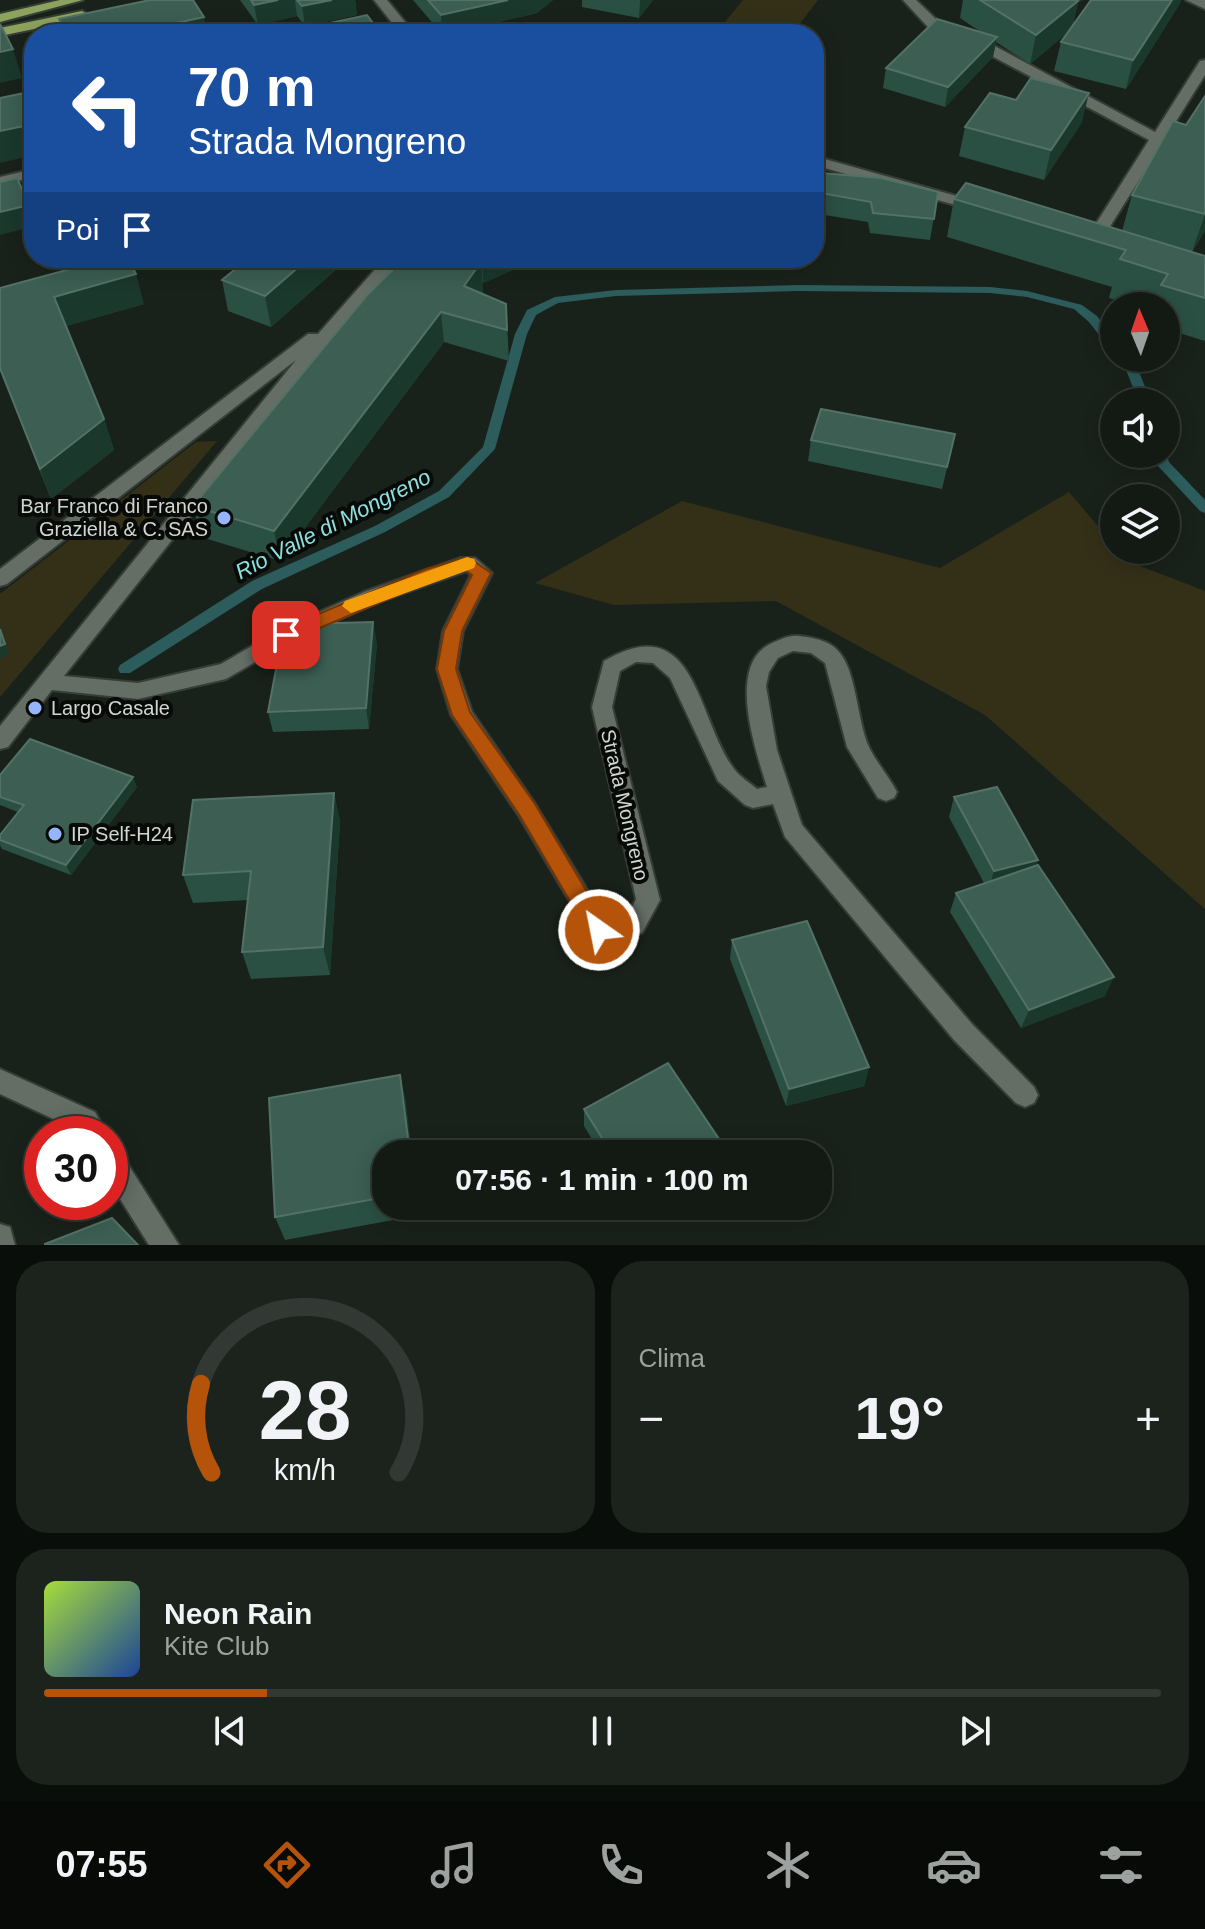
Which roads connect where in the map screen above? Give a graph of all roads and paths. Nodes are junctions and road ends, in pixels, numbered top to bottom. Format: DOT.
graph roads {
  1 [pos="77,0"];
  2 [pos="380,0"];
  3 [pos="909,0"];
  4 [pos="1192,0"];
  5 [pos="1205,5"];
  6 [pos="103,10"];
  7 [pos="0,18"];
  8 [pos="37,24"];
  9 [pos="400,24"];
  10 [pos="24,27"];
  11 [pos="0,32"];
  12 [pos="1205,64"];
  13 [pos="1158,139"];
  14 [pos="824,163"];
  15 [pos="24,175"];
  16 [pos="0,181"];
  17 [pos="1001,213"];
  18 [pos="1092,240"];
  19 [pos="385,268"];
  20 [pos="339,318"];
  21 [pos="0,579"];
  22 [pos="49,682"];
  23 [pos="0,741"];
  24 [pos="886,792"];
  25 [pos="780,794"];
  26 [pos="0,1081"];
  27 [pos="1025,1095"];
  28 [pos="75,1116"];
  29 [pos="128,1187"];
  30 [pos="0,1237"];
  31 [pos="1,1245"];
  32 [pos="165,1245"];
  1 -- 7 [label="main road"];
  2 -- 9 [label="street"];
  3 -- 13 [label="street"];
  4 -- 5 [label="street"];
  6 -- 8 [label="main road"];
  10 -- 11 [label="main road"];
  12 -- 13 [label="street"];
  13 -- 18 [label="street"];
  14 -- 17 [label="street"];
  15 -- 16 [label="street"];
  19 -- 20 [label="street"];
  20 -- 21 [label="street"];
  20 -- 22 [label="street"];
  22 -- 23 [label="street"];
  22 -- 25 [label="street, Strada Mongreno"];
  24 -- 25 [label="street"];
  25 -- 27 [label="street"];
  26 -- 28 [label="street"];
  29 -- 32 [label="street"];
  30 -- 31 [label="street"];
}
